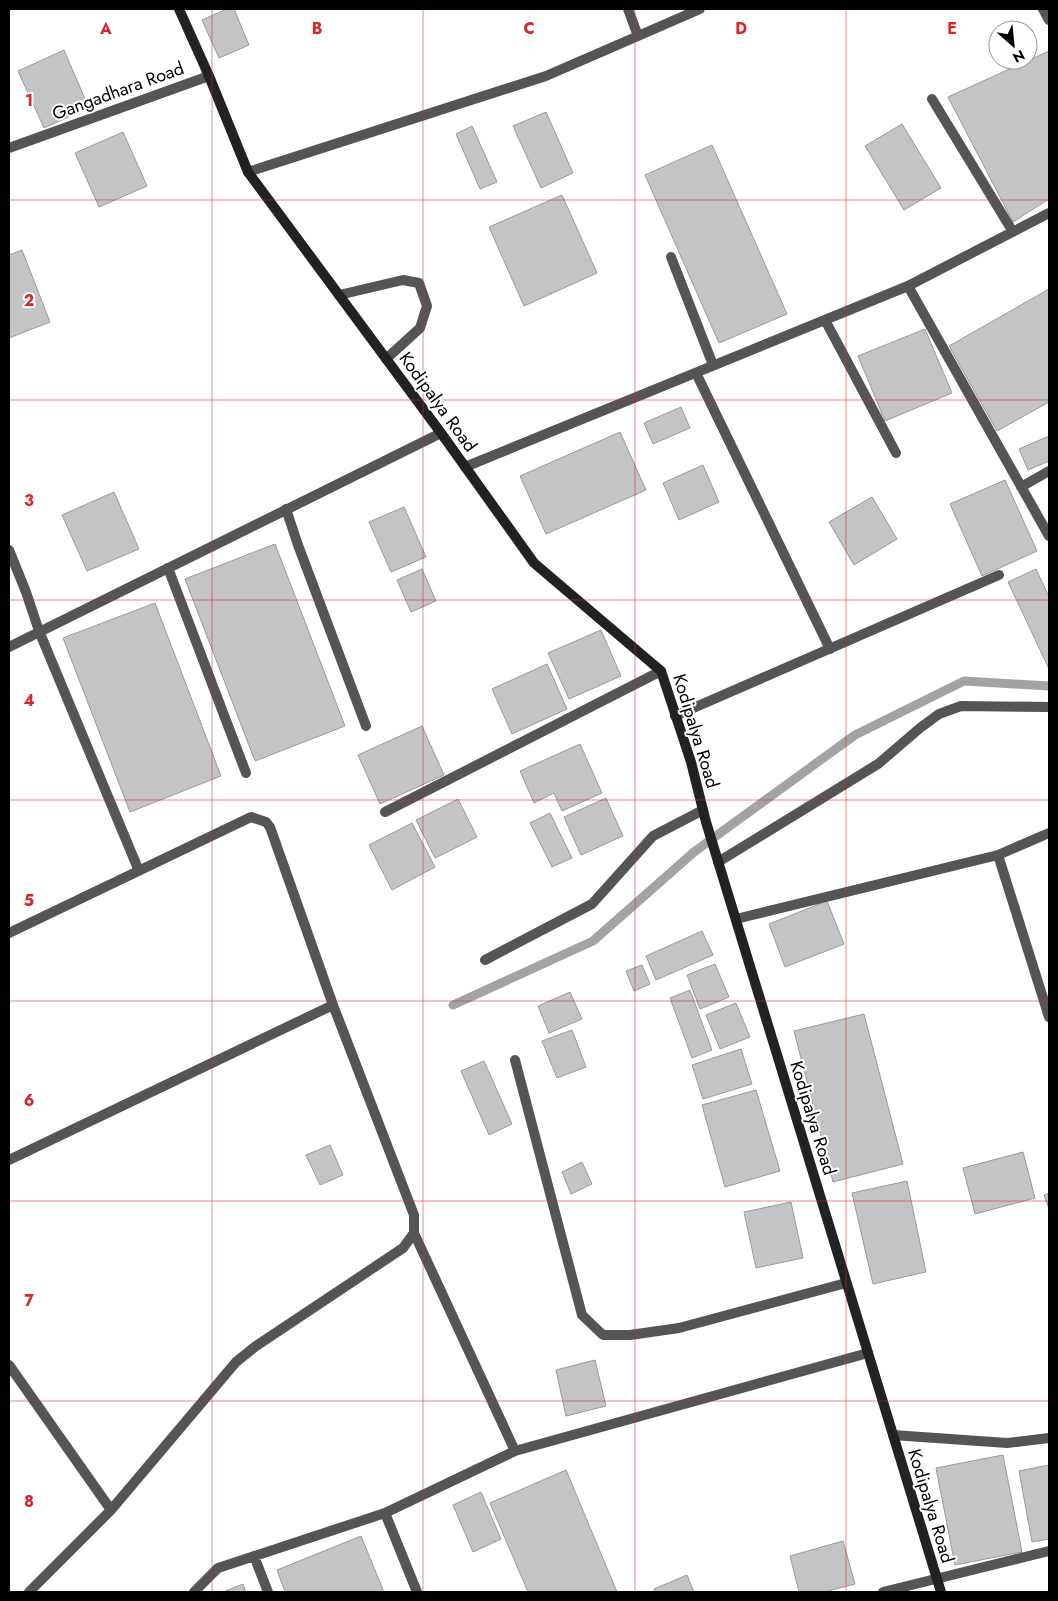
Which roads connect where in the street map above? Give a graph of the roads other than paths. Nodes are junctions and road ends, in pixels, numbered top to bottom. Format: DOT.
graph roads {
  1 [pos="179,9"];
  2 [pos="628,9"];
  3 [pos="700,9"];
  4 [pos="1043,9"];
  5 [pos="1049,20"];
  6 [pos="638,36"];
  7 [pos="209,76"];
  8 [pos="932,100"];
  9 [pos="9,148"];
  10 [pos="248,172"];
  11 [pos="1049,213"];
  12 [pos="1013,232"];
  13 [pos="671,257"];
  14 [pos="908,286"];
  15 [pos="339,295"];
  16 [pos="825,320"];
  17 [pos="386,359"];
  18 [pos="713,365"];
  19 [pos="696,373"];
  20 [pos="441,432"];
  21 [pos="896,453"];
  22 [pos="465,467"];
  23 [pos="1049,471"];
  24 [pos="1021,487"];
  25 [pos="286,510"];
  26 [pos="1049,536"];
  27 [pos="9,550"];
  28 [pos="168,568"];
  29 [pos="999,575"];
  30 [pos="39,631"];
  31 [pos="9,646"];
  32 [pos="830,649"];
  33 [pos="661,671"];
  34 [pos="1049,707"];
  35 [pos="674,716"];
  36 [pos="366,726"];
  37 [pos="246,773"];
  38 [pos="703,810"];
  39 [pos="385,812"];
  40 [pos="1049,833"];
  41 [pos="998,855"];
  42 [pos="718,859"];
  43 [pos="139,871"];
  44 [pos="736,919"];
  45 [pos="9,933"];
  46 [pos="485,960"];
  47 [pos="332,1005"];
  48 [pos="1049,1017"];
  49 [pos="515,1060"];
  50 [pos="9,1160"];
  51 [pos="414,1233"];
  52 [pos="846,1282"];
  53 [pos="868,1353"];
  54 [pos="9,1365"];
  55 [pos="893,1434"];
  56 [pos="1049,1438"];
  57 [pos="515,1451"];
  58 [pos="111,1510"];
  59 [pos="385,1513"];
  60 [pos="1049,1551"];
  61 [pos="254,1556"];
  62 [pos="936,1578"];
  63 [pos="29,1592"];
  64 [pos="194,1592"];
  65 [pos="268,1592"];
  66 [pos="417,1592"];
  67 [pos="883,1592"];
  68 [pos="941,1592"];
  1 -- 7 [label="main road, Kodipalya Road"];
  2 -- 6 [label="street"];
  3 -- 6 [label="street"];
  4 -- 5 [label="street"];
  6 -- 10 [label="street"];
  7 -- 9 [label="street, Gangadhara Road"];
  7 -- 10 [label="main road, Kodipalya Road"];
  8 -- 12 [label="street"];
  10 -- 15 [label="main road, Kodipalya Road"];
  11 -- 12 [label="street"];
  12 -- 14 [label="street"];
  13 -- 18 [label="street"];
  14 -- 16 [label="street"];
  14 -- 24 [label="street"];
  15 -- 17 [label="main road, Kodipalya Road"];
  15 -- 17 [label="street"];
  16 -- 18 [label="street"];
  16 -- 21 [label="street"];
  17 -- 20 [label="main road, Kodipalya Road"];
  18 -- 19 [label="street"];
  19 -- 22 [label="street"];
  19 -- 32 [label="street"];
  20 -- 22 [label="main road, Kodipalya Road"];
  20 -- 25 [label="street"];
  22 -- 33 [label="main road, Kodipalya Road"];
  23 -- 24 [label="street"];
  24 -- 26 [label="street"];
  25 -- 28 [label="street"];
  25 -- 36 [label="street"];
  27 -- 30 [label="street"];
  28 -- 30 [label="street"];
  28 -- 37 [label="street"];
  29 -- 32 [label="street"];
  30 -- 31 [label="street"];
  30 -- 43 [label="street"];
  32 -- 35 [label="street"];
  33 -- 35 [label="main road, Kodipalya Road"];
  33 -- 39 [label="street"];
  34 -- 42 [label="street"];
  35 -- 38 [label="main road, Kodipalya Road"];
  38 -- 42 [label="main road, Kodipalya Road"];
  38 -- 46 [label="street"];
  40 -- 41 [label="street"];
  41 -- 44 [label="street"];
  41 -- 48 [label="street"];
  42 -- 44 [label="main road, Kodipalya Road"];
  43 -- 45 [label="street"];
  43 -- 47 [label="street"];
  44 -- 52 [label="main road, Kodipalya Road"];
  47 -- 50 [label="street"];
  47 -- 51 [label="street"];
  49 -- 52 [label="street"];
  51 -- 57 [label="street"];
  51 -- 58 [label="street"];
  52 -- 53 [label="main road, Kodipalya Road"];
  53 -- 55 [label="main road, Kodipalya Road"];
  53 -- 57 [label="street"];
  54 -- 58 [label="street"];
  55 -- 56 [label="street"];
  55 -- 62 [label="main road, Kodipalya Road"];
  57 -- 59 [label="street"];
  58 -- 63 [label="street"];
  59 -- 61 [label="street"];
  59 -- 66 [label="street"];
  60 -- 62 [label="street"];
  61 -- 64 [label="street"];
  61 -- 65 [label="street"];
  62 -- 67 [label="street"];
  62 -- 68 [label="main road, Kodipalya Road"];
}
